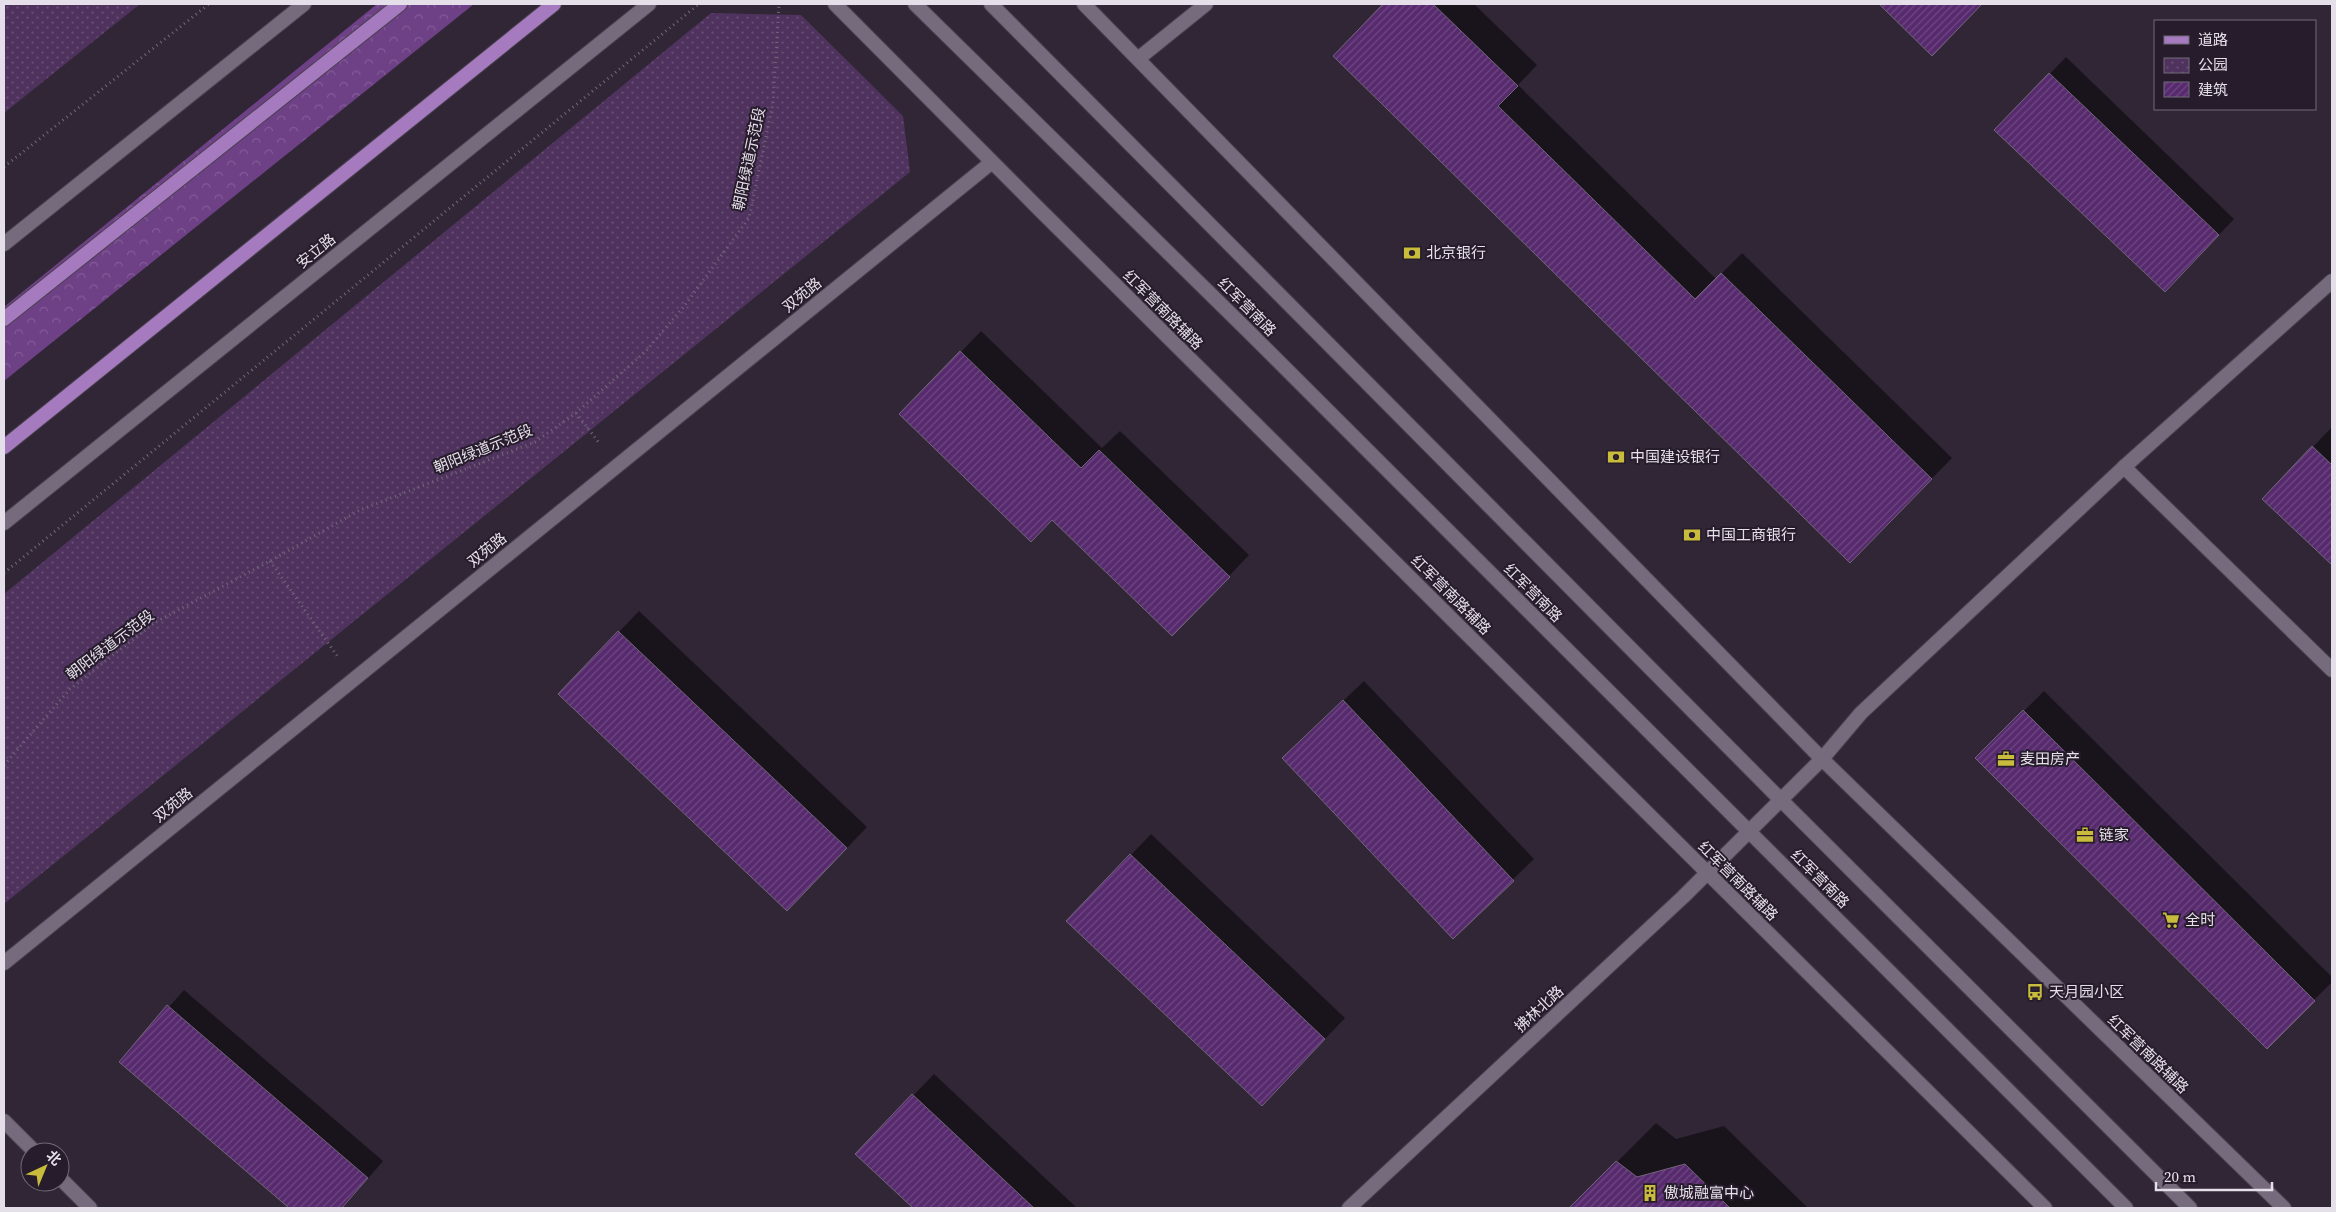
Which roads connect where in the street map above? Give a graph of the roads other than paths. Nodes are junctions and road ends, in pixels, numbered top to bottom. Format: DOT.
graph roads {
  1 [pos="304,4"];
  2 [pos="400,4"];
  3 [pos="554,4"];
  4 [pos="649,4"];
  5 [pos="835,4"];
  6 [pos="915,4"];
  7 [pos="991,4"];
  8 [pos="1084,4"];
  9 [pos="1206,4"];
  10 [pos="1139,58"];
  11 [pos="992,162"];
  12 [pos="4,244"];
  13 [pos="2332,281"];
  14 [pos="4,319"];
  15 [pos="4,447"];
  16 [pos="2124,467"];
  17 [pos="4,523"];
  18 [pos="2332,670"];
  19 [pos="1822,759"];
  20 [pos="1781,800"];
  21 [pos="1749,831"];
  22 [pos="1707,874"];
  23 [pos="4,963"];
  24 [pos="4,1121"];
  25 [pos="24,1142"];
  26 [pos="70,1188"];
  27 [pos="90,1208"];
  28 [pos="1349,1208"];
  29 [pos="2045,1208"];
  30 [pos="2126,1208"];
  31 [pos="2190,1208"];
  32 [pos="2284,1208"];
  1 -- 12 [label="street"];
  2 -- 14 [label="main road"];
  3 -- 15 [label="main road"];
  4 -- 17 [label="street, 安立路"];
  5 -- 11 [label="street, 红军营南路辅路"];
  6 -- 21 [label="street, 红军营南路"];
  7 -- 20 [label="street, 红军营南路"];
  8 -- 10 [label="street, 红军营南路辅路"];
  9 -- 10 [label="street"];
  10 -- 19 [label="street, 红军营南路辅路"];
  11 -- 22 [label="street, 红军营南路辅路"];
  11 -- 23 [label="street, 双苑路"];
  13 -- 16 [label="street, 拂林北路"];
  16 -- 18 [label="street"];
  16 -- 19 [label="street, 拂林北路"];
  19 -- 20 [label="street, 拂林北路"];
  19 -- 32 [label="street, 红军营南路辅路"];
  20 -- 21 [label="street, 拂林北路"];
  20 -- 31 [label="street, 红军营南路"];
  21 -- 22 [label="street, 拂林北路"];
  21 -- 30 [label="street, 红军营南路"];
  22 -- 28 [label="street, 拂林北路"];
  22 -- 29 [label="street, 红军营南路辅路"];
  24 -- 25 [label="street"];
  26 -- 27 [label="street"];
}
